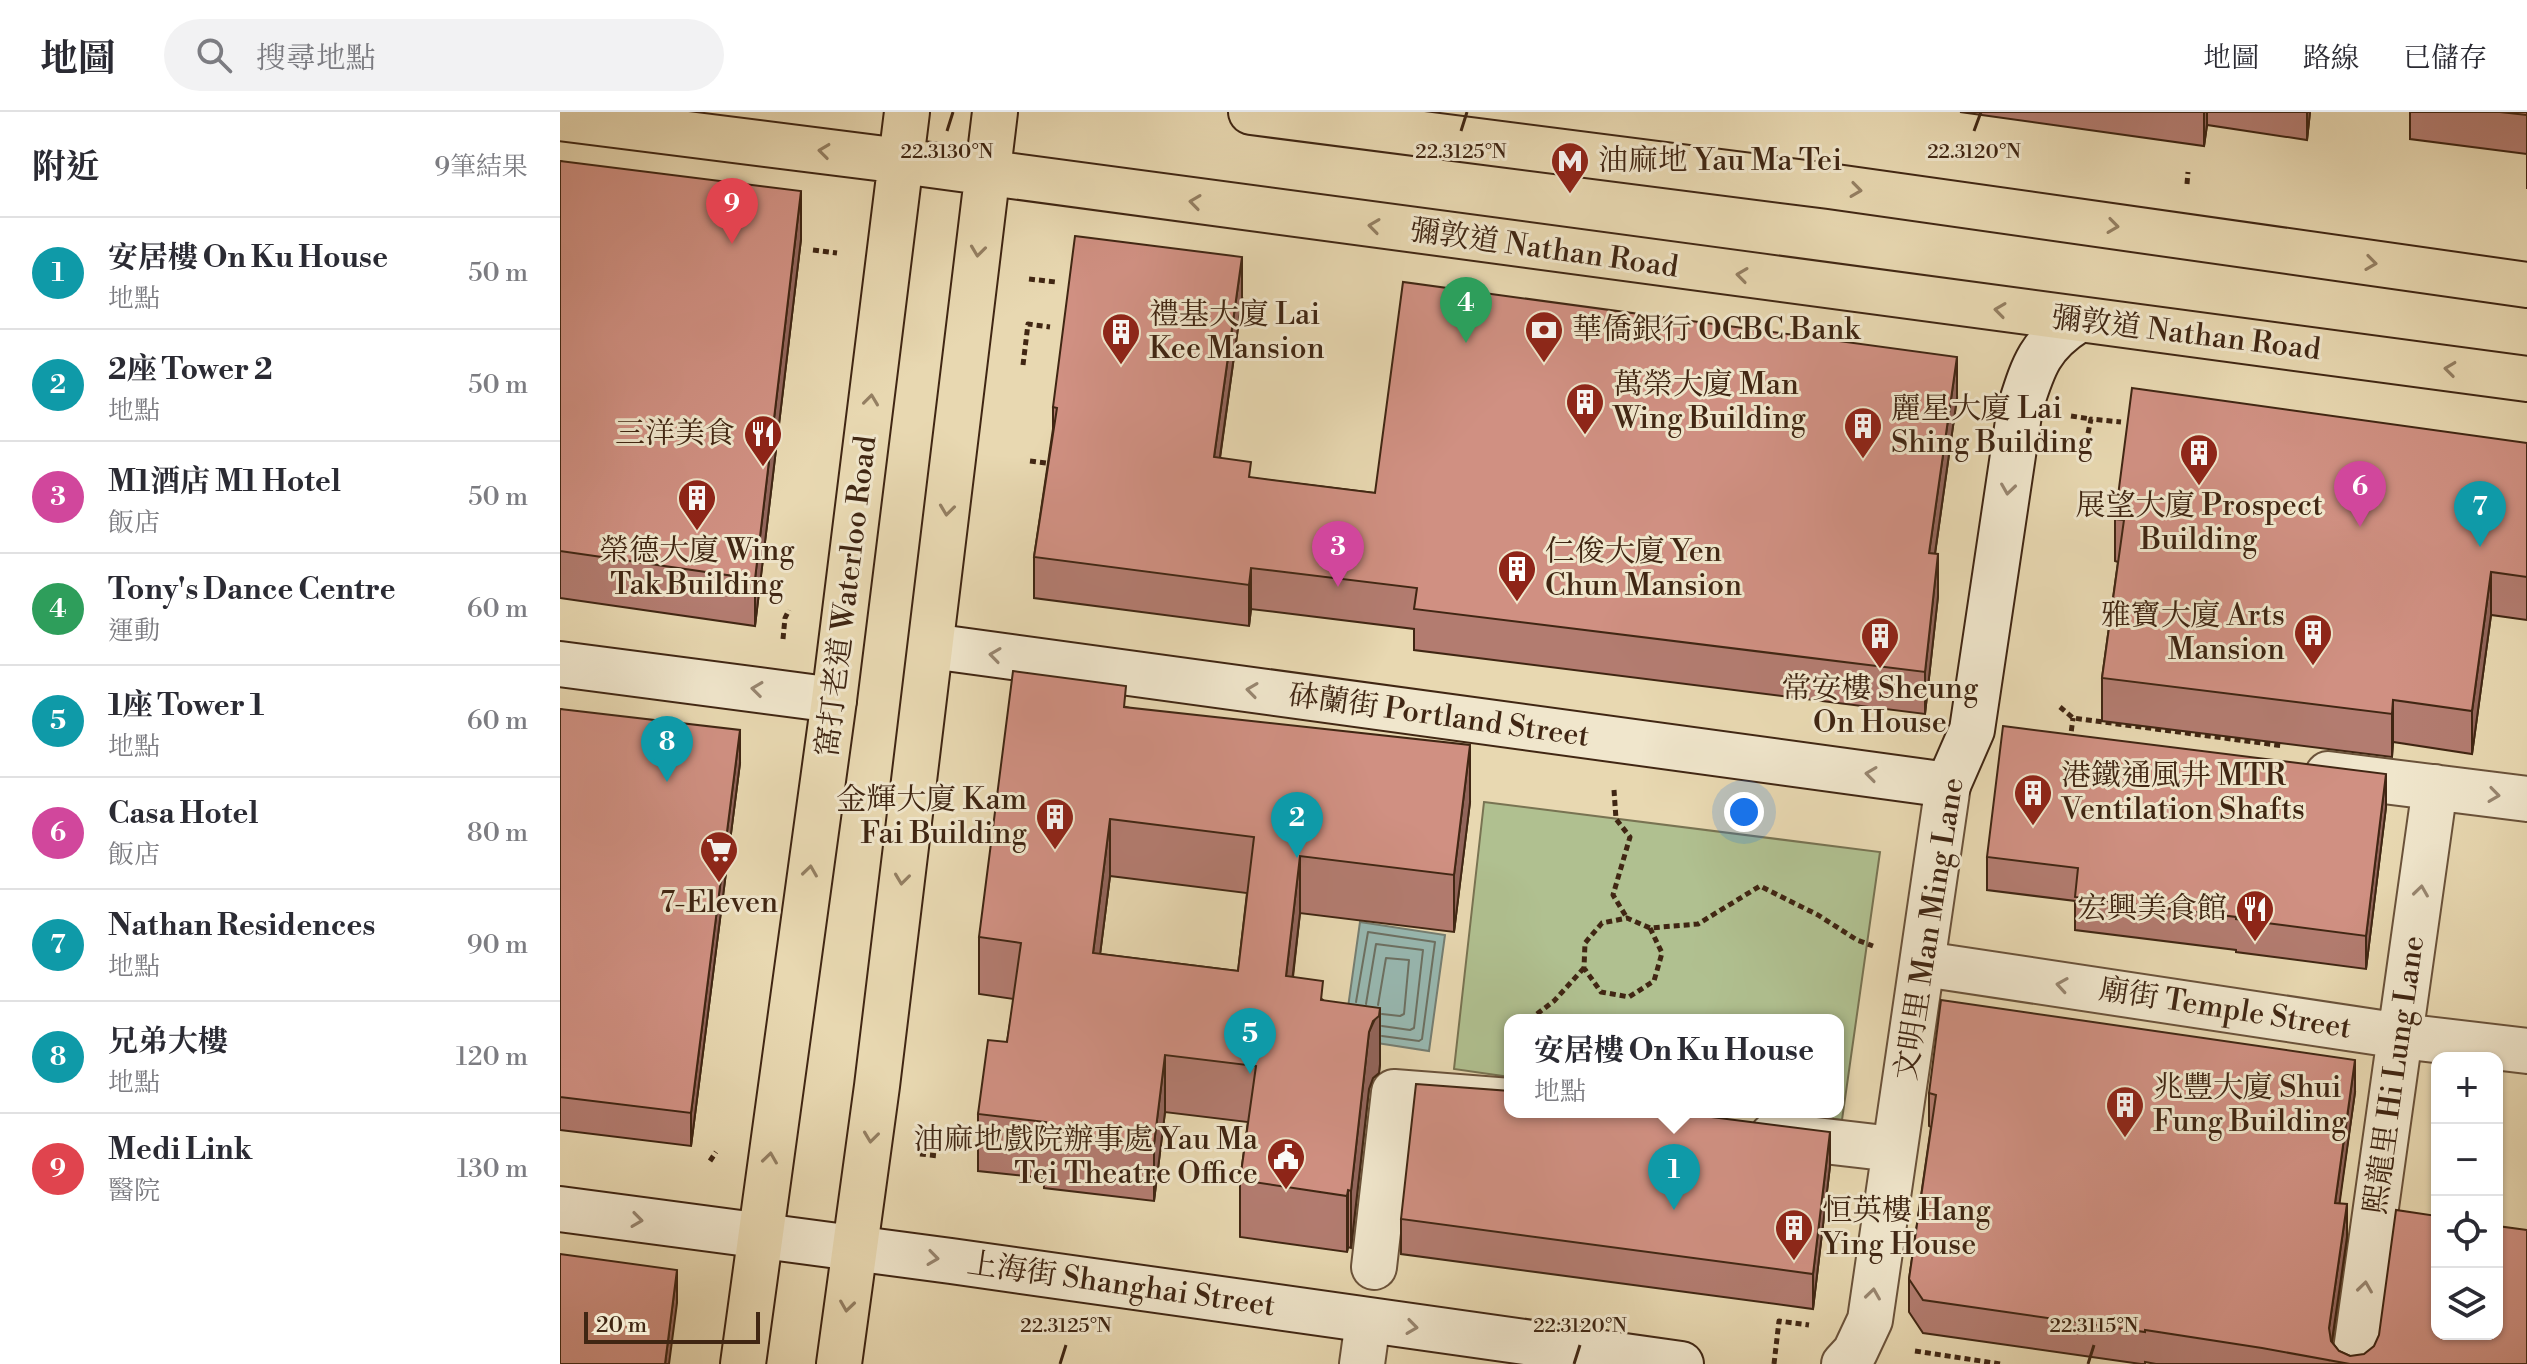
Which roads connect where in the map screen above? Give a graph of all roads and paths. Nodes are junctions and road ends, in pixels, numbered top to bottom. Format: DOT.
graph roads {
  1 [pos="907,112"];
  2 [pos="995,112"];
  3 [pos="1251,112"];
  4 [pos="560,118"];
  5 [pos="1390,121"];
  6 [pos="901,161"];
  7 [pos="987,174"];
  8 [pos="813,250"];
  9 [pos="837,253"];
  10 [pos="2527,285"];
  11 [pos="2077,321"];
  12 [pos="1050,327"];
  13 [pos="1023,365"];
  14 [pos="2527,379"];
  15 [pos="2121,422"];
  16 [pos="2086,443"];
  17 [pos="1030,461"];
  18 [pos="1061,465"];
  19 [pos="785,618"];
  20 [pos="931,646"];
  21 [pos="782,648"];
  22 [pos="560,664"];
  23 [pos="834,700"];
  24 [pos="2073,718"];
  25 [pos="2068,751"];
  26 [pos="2283,768"];
  27 [pos="1948,785"];
  28 [pos="2435,787"];
  29 [pos="1614,788"];
  30 [pos="2527,799"];
  31 [pos="1627,918"];
  32 [pos="1650,928"];
  33 [pos="1924,964"];
  34 [pos="1584,968"];
  35 [pos="1537,1014"];
  36 [pos="2401,1036"];
  37 [pos="2527,1051"];
  38 [pos="1504,1101"];
  39 [pos="1730,1129"];
  40 [pos="1893,1149"];
  41 [pos="560,1209"];
  42 [pos="760,1236"];
  43 [pos="855,1248"];
  44 [pos="1374,1267"];
  45 [pos="1368,1321"];
  46 [pos="1779,1321"];
  47 [pos="743,1364"];
  48 [pos="839,1364"];
  49 [pos="1362,1364"];
  50 [pos="1681,1364"];
  51 [pos="1774,1364"];
  52 [pos="1844,1364"];
  53 [pos="2354,1364"];
  1 -- 6 [label="main road, 窩打老道 Waterloo Road"];
  2 -- 7 [label="main road"];
  3 -- 5 [label="main road"];
  6 -- 4 [label="main road, 彌敦道 Nathan Road, one-way"];
  5 -- 10 [label="main road, one-way"];
  6 -- 7 [label="main road, 彌敦道 Nathan Road"];
  23 -- 6 [label="main road, 窩打老道 Waterloo Road, one-way"];
  11 -- 7 [label="main road, 彌敦道 Nathan Road, one-way"];
  7 -- 20 [label="main road, one-way"];
  8 -- 9 [label="path"];
  14 -- 11 [label="main road, 彌敦道 Nathan Road, one-way"];
  11 -- 27 [label="street, 文明里 Man Ming Lane, one-way"];
  12 -- 13 [label="path"];
  15 -- 16 [label="path"];
  17 -- 18 [label="path"];
  19 -- 21 [label="path"];
  27 -- 20 [label="street, 砵蘭街 Portland Street, one-way"];
  20 -- 43 [label="main road, one-way"];
  23 -- 22 [label="street, one-way"];
  42 -- 23 [label="main road, 窩打老道 Waterloo Road, one-way"];
  24 -- 25 [label="path"];
  26 -- 28 [label="street"];
  27 -- 33 [label="street, 文明里 Man Ming Lane"];
  28 -- 30 [label="street, one-way"];
  36 -- 28 [label="street, 熙龍里 Hi Lung Lane, one-way"];
  29 -- 31 [label="path"];
  31 -- 32 [label="path"];
  31 -- 34 [label="path"];
  32 -- 33 [label="path"];
  32 -- 34 [label="path"];
  36 -- 33 [label="street, 廟街 Temple Street, one-way"];
  33 -- 40 [label="street, 文明里 Man Ming Lane"];
  34 -- 35 [label="path"];
  36 -- 37 [label="street, 廟街 Temple Street"];
  53 -- 36 [label="street, 熙龍里 Hi Lung Lane, one-way"];
  38 -- 44 [label="street"];
  39 -- 40 [label="street"];
  52 -- 40 [label="street, 文明里 Man Ming Lane, one-way"];
  41 -- 42 [label="street, 上海街 Shanghai Street, one-way"];
  42 -- 43 [label="street, 上海街 Shanghai Street"];
  42 -- 47 [label="main road, 窩打老道 Waterloo Road"];
  43 -- 45 [label="street, 上海街 Shanghai Street, one-way"];
  43 -- 48 [label="main road, one-way"];
  45 -- 49 [label="street"];
  45 -- 50 [label="street, 上海街 Shanghai Street, one-way"];
  46 -- 51 [label="path"];
}
